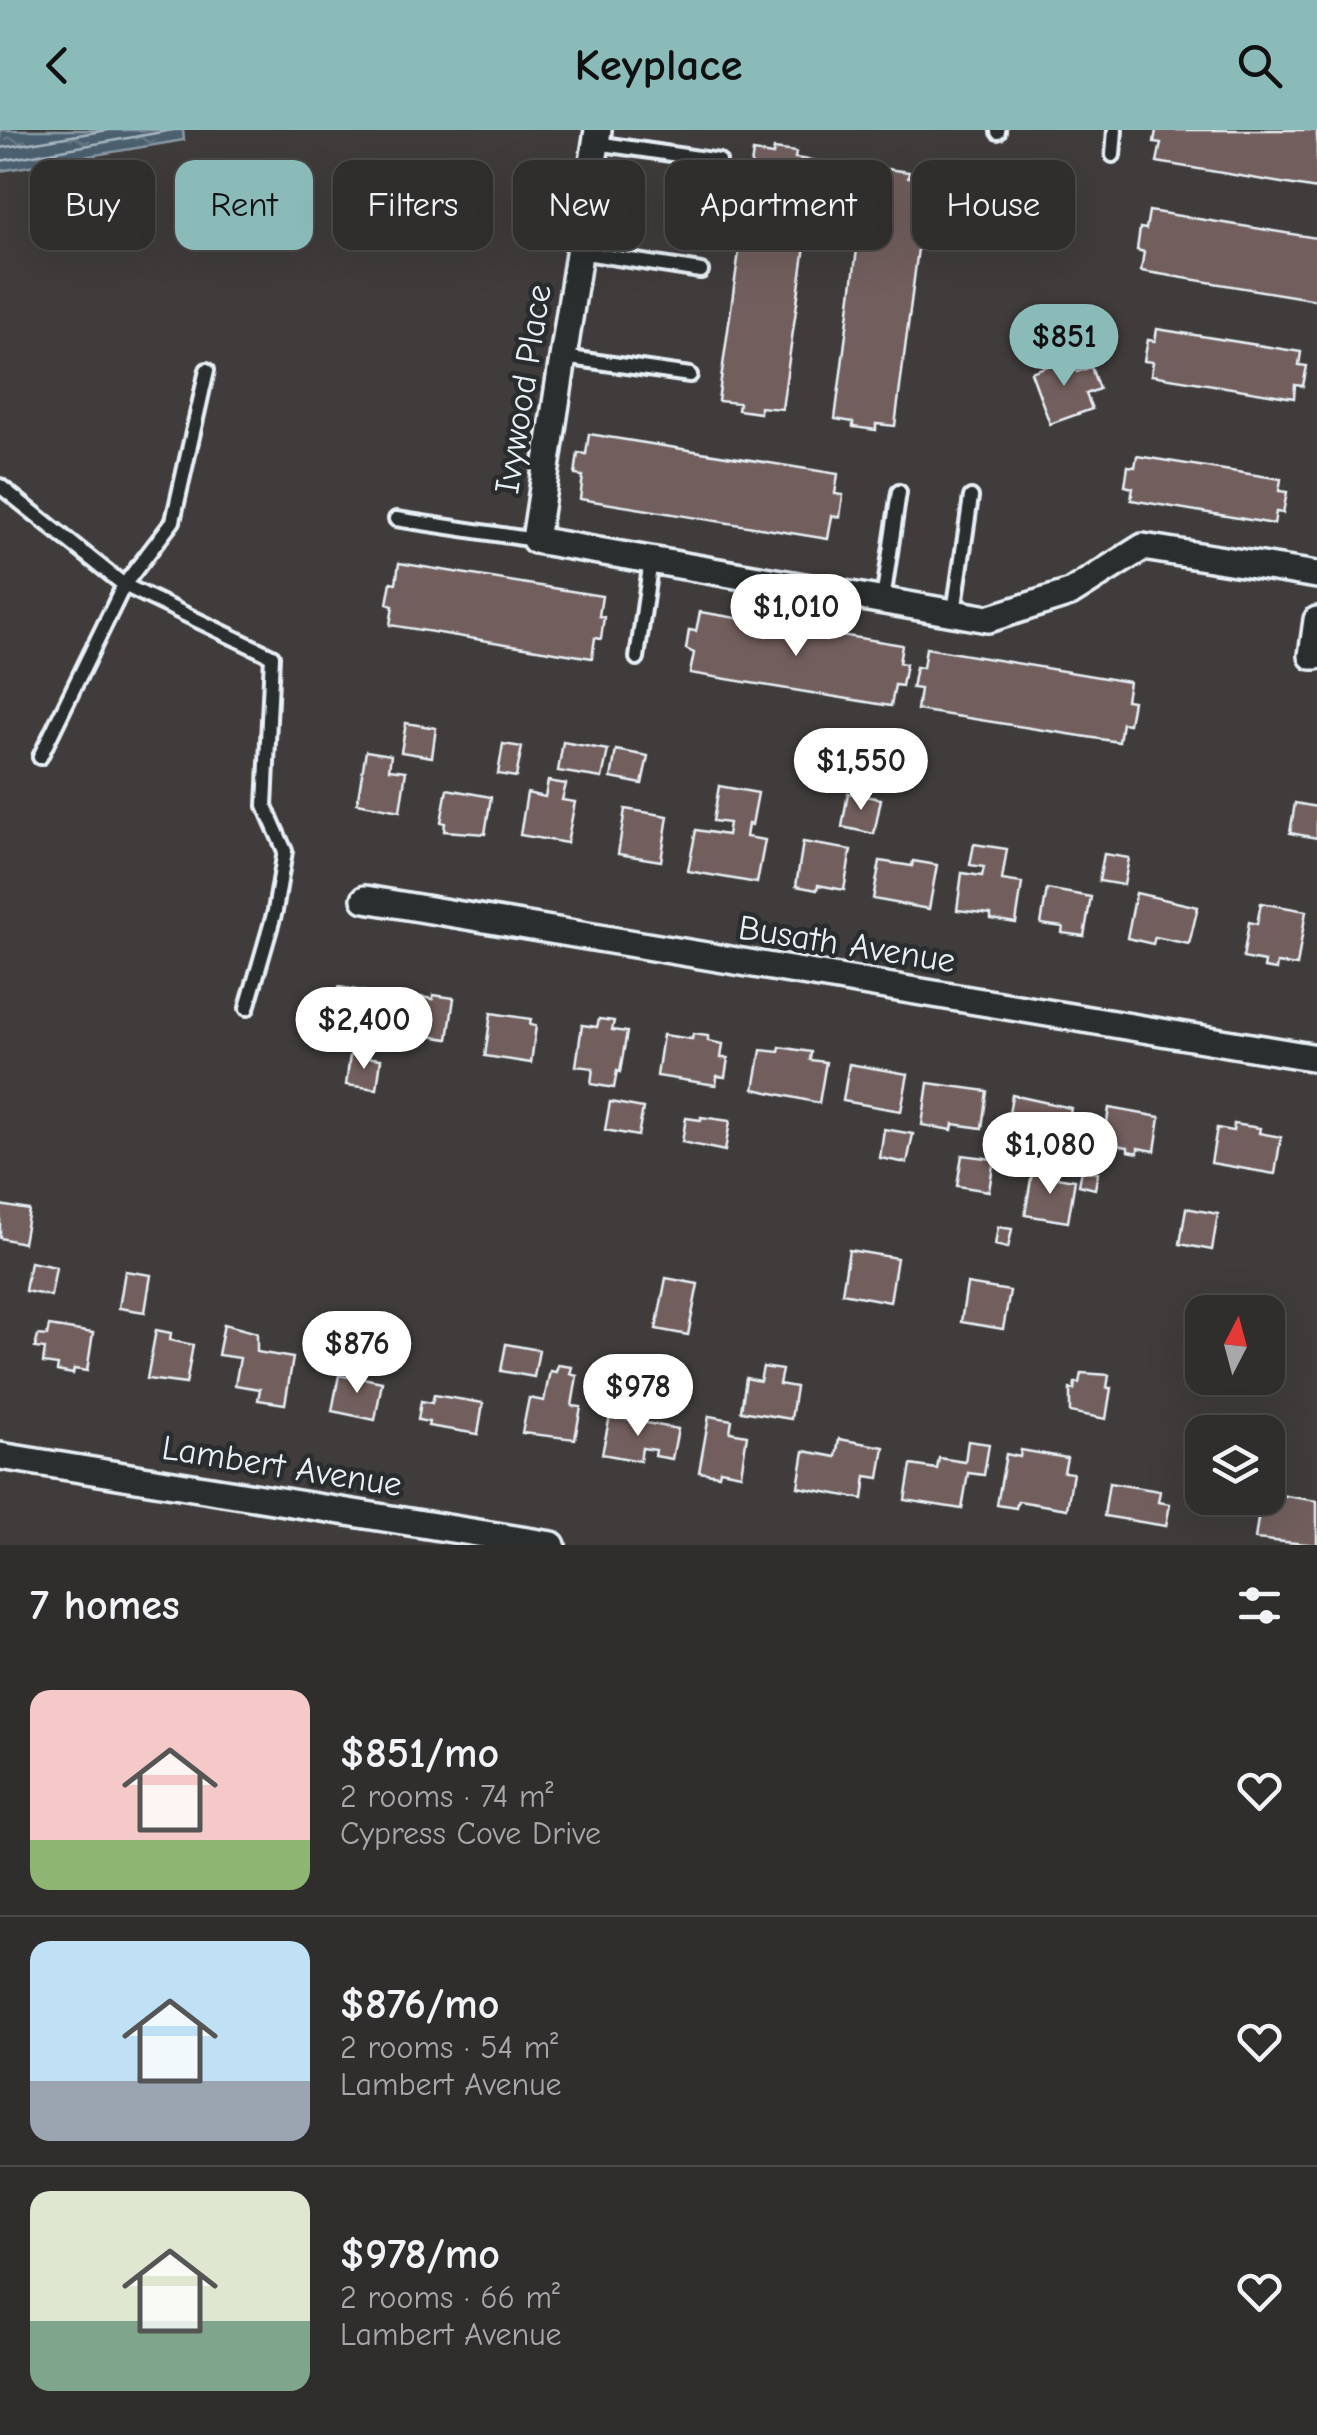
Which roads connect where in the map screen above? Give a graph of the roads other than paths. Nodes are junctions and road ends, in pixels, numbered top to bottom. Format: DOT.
graph roads {
  1 [pos="1116,130"];
  2 [pos="597,137"];
  3 [pos="1112,156"];
  4 [pos="713,160"];
  5 [pos="579,252"];
  6 [pos="700,271"];
  7 [pos="563,357"];
  8 [pos="207,370"];
  9 [pos="690,376"];
  10 [pos="0,486"];
  11 [pos="899,492"];
  12 [pos="971,496"];
  13 [pos="396,519"];
  14 [pos="535,540"];
  15 [pos="652,560"];
  16 [pos="1317,575"];
  17 [pos="124,586"];
  18 [pos="883,600"];
  19 [pos="954,612"];
  20 [pos="1317,620"];
  21 [pos="1317,656"];
  22 [pos="637,658"];
  23 [pos="40,757"];
  24 [pos="365,899"];
  25 [pos="247,1008"];
  26 [pos="1317,1058"];
  27 [pos="0,1456"];
  28 [pos="552,1545"];
  1 -- 3 [label="lane"];
  2 -- 4 [label="lane"];
  2 -- 5 [label="street, Ivywood Place"];
  5 -- 6 [label="lane"];
  5 -- 7 [label="street, Ivywood Place"];
  7 -- 9 [label="lane"];
  7 -- 14 [label="street, Ivywood Place"];
  8 -- 17 [label="lane"];
  10 -- 17 [label="lane"];
  11 -- 18 [label="lane"];
  12 -- 19 [label="lane"];
  13 -- 14 [label="lane"];
  14 -- 15 [label="street"];
  15 -- 18 [label="street"];
  15 -- 22 [label="lane"];
  16 -- 19 [label="street"];
  17 -- 23 [label="lane"];
  17 -- 25 [label="lane"];
  18 -- 19 [label="street"];
  20 -- 21 [label="street"];
  24 -- 26 [label="street, Busath Avenue"];
  27 -- 28 [label="street, Lambert Avenue"];
}
